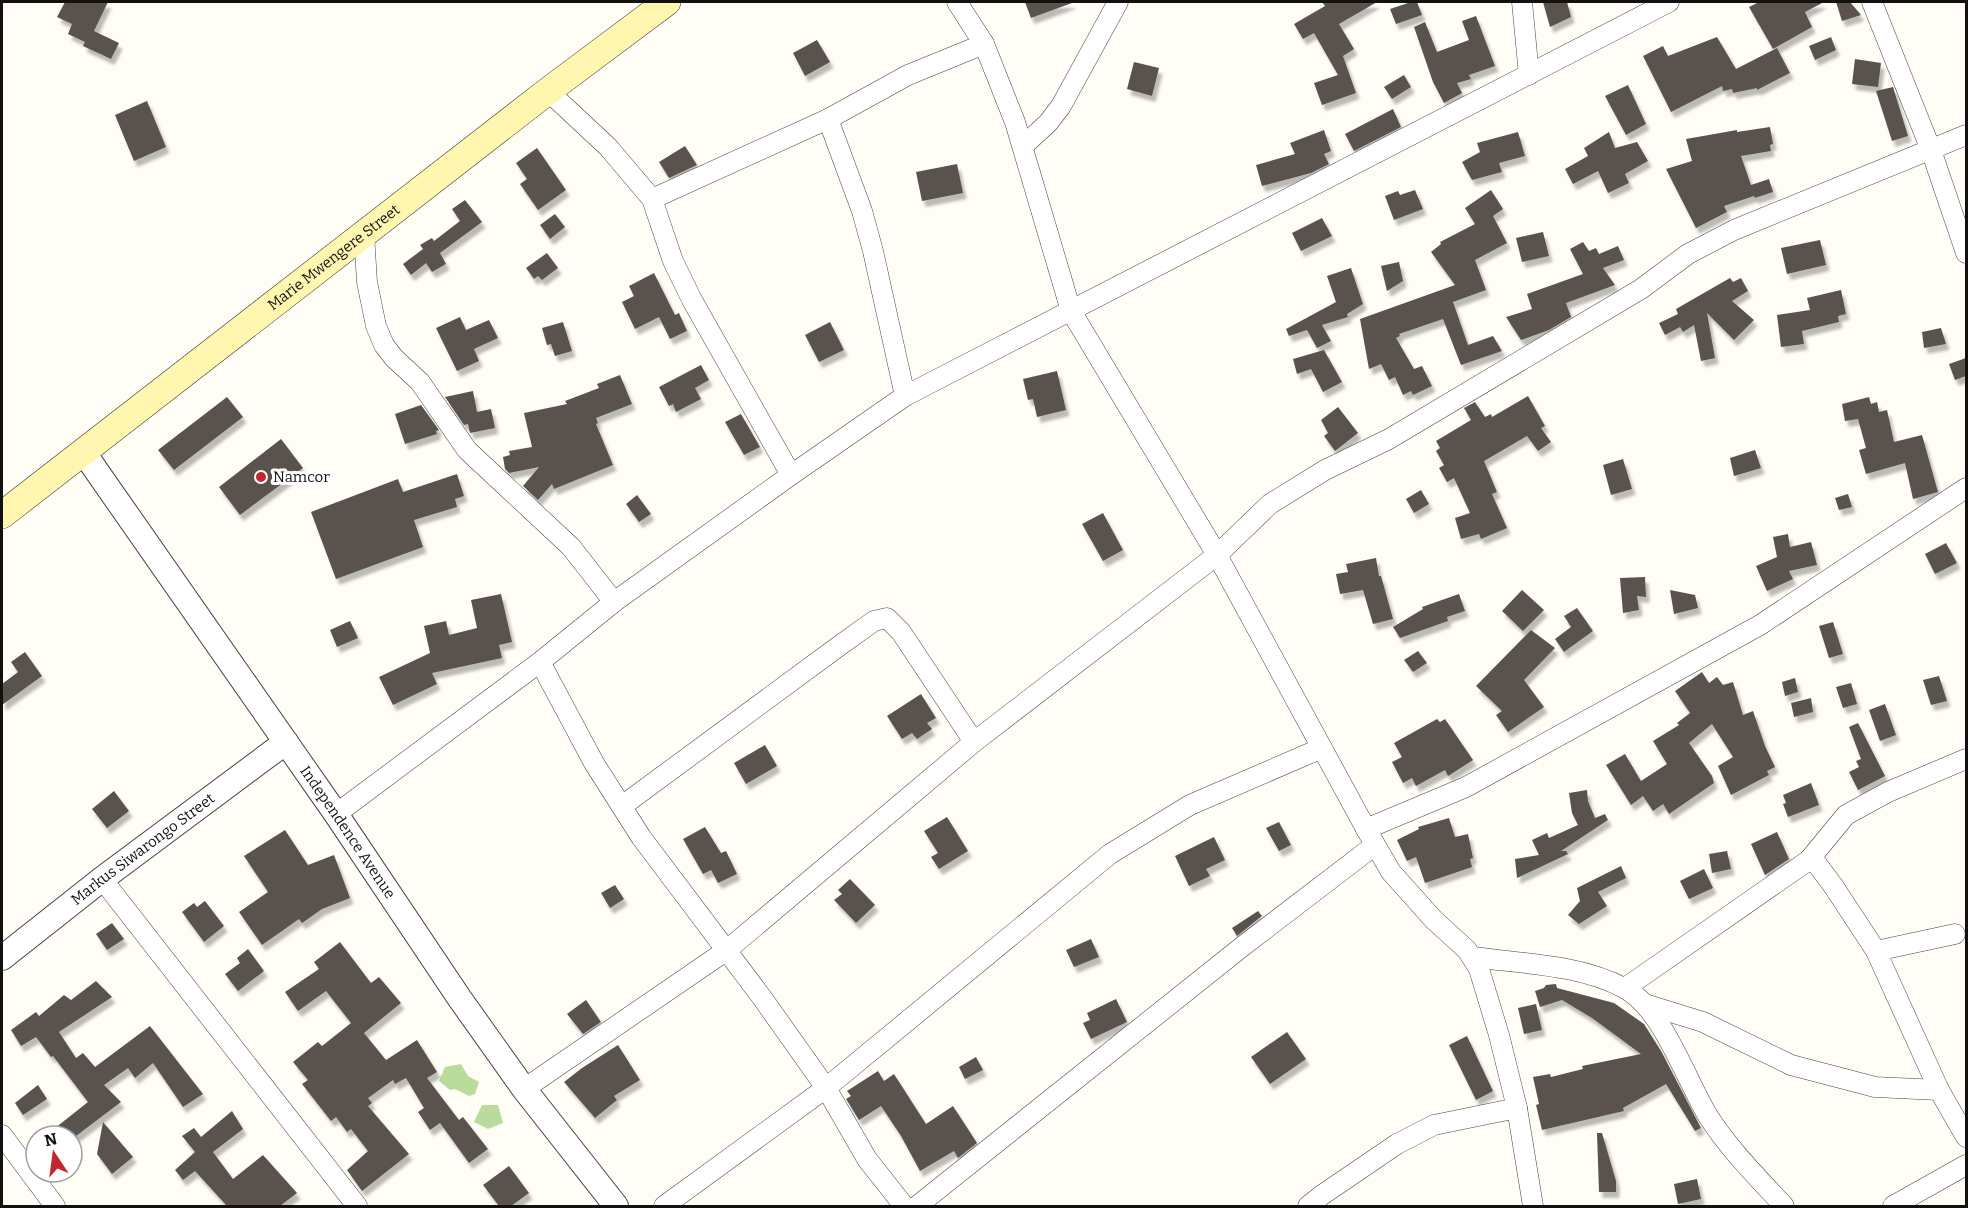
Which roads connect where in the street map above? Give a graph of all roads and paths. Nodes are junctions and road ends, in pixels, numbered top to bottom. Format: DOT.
graph roads {
  1 [pos="667,2"];
  2 [pos="957,2"];
  3 [pos="1522,2"];
  4 [pos="1669,2"];
  5 [pos="1872,2"];
  6 [pos="1121,3"];
  7 [pos="984,44"];
  8 [pos="1529,75"];
  9 [pos="548,91"];
  10 [pos="828,119"];
  11 [pos="1966,135"];
  12 [pos="1023,146"];
  13 [pos="1931,150"];
  14 [pos="652,200"];
  15 [pos="364,234"];
  16 [pos="1966,253"];
  17 [pos="1071,311"];
  18 [pos="905,396"];
  19 [pos="84,453"];
  20 [pos="790,475"];
  21 [pos="1966,488"];
  22 [pos="2,515"];
  23 [pos="1217,555"];
  24 [pos="615,602"];
  25 [pos="540,662"];
  26 [pos="286,741"];
  27 [pos="974,742"];
  28 [pos="1322,748"];
  29 [pos="1966,759"];
  30 [pos="622,806"];
  31 [pos="336,814"];
  32 [pos="1370,837"];
  33 [pos="1809,860"];
  34 [pos="102,879"];
  35 [pos="1955,934"];
  36 [pos="726,950"];
  37 [pos="1876,951"];
  38 [pos="1473,957"];
  39 [pos="2,958"];
  40 [pos="1625,988"];
  41 [pos="1645,1004"];
  42 [pos="826,1088"];
  43 [pos="524,1089"];
  44 [pos="1939,1090"];
  45 [pos="1517,1108"];
  46 [pos="2,1135"];
  47 [pos="1966,1137"];
  48 [pos="1966,1165"];
  49 [pos="1319,1202"];
  50 [pos="55,1206"];
  51 [pos="357,1206"];
  52 [pos="616,1206"];
  53 [pos="664,1206"];
  54 [pos="904,1206"];
  55 [pos="917,1206"];
  56 [pos="1533,1206"];
  57 [pos="1784,1206"];
  58 [pos="1893,1206"];
  1 -- 9 [label="main road, Marie Mwengere Street"];
  2 -- 7 [label="street"];
  3 -- 8 [label="street"];
  4 -- 8 [label="street"];
  5 -- 13 [label="street"];
  6 -- 12 [label="street"];
  7 -- 10 [label="street"];
  7 -- 12 [label="street"];
  8 -- 17 [label="street"];
  9 -- 14 [label="street"];
  9 -- 15 [label="main road, Marie Mwengere Street"];
  10 -- 14 [label="street"];
  10 -- 18 [label="street"];
  11 -- 13 [label="street"];
  12 -- 17 [label="street"];
  13 -- 16 [label="street"];
  13 -- 23 [label="street"];
  14 -- 20 [label="street"];
  15 -- 19 [label="main road, Marie Mwengere Street"];
  15 -- 24 [label="street"];
  17 -- 18 [label="street"];
  17 -- 23 [label="street"];
  18 -- 20 [label="street"];
  19 -- 22 [label="main road, Marie Mwengere Street"];
  19 -- 26 [label="street, Independence Avenue"];
  20 -- 24 [label="street"];
  21 -- 32 [label="street"];
  23 -- 27 [label="street"];
  23 -- 28 [label="street"];
  24 -- 25 [label="street"];
  25 -- 30 [label="street"];
  25 -- 31 [label="street"];
  26 -- 31 [label="street, Independence Avenue"];
  26 -- 34 [label="street, Markus Siwarongo Street"];
  27 -- 30 [label="street"];
  27 -- 36 [label="street"];
  28 -- 32 [label="street"];
  28 -- 42 [label="street"];
  29 -- 33 [label="street"];
  30 -- 36 [label="street"];
  31 -- 43 [label="street, Independence Avenue"];
  32 -- 38 [label="street"];
  32 -- 55 [label="street"];
  33 -- 37 [label="street"];
  33 -- 40 [label="street"];
  34 -- 39 [label="street, Markus Siwarongo Street"];
  34 -- 51 [label="street"];
  35 -- 37 [label="street"];
  36 -- 42 [label="street"];
  36 -- 43 [label="street"];
  37 -- 44 [label="street"];
  38 -- 40 [label="street"];
  38 -- 45 [label="street"];
  40 -- 41 [label="street"];
  41 -- 44 [label="street"];
  41 -- 57 [label="street"];
  42 -- 53 [label="street"];
  42 -- 54 [label="street"];
  43 -- 52 [label="street, Independence Avenue"];
  44 -- 47 [label="street"];
  45 -- 49 [label="street"];
  45 -- 56 [label="street"];
  46 -- 50 [label="street"];
  48 -- 58 [label="street"];
}
